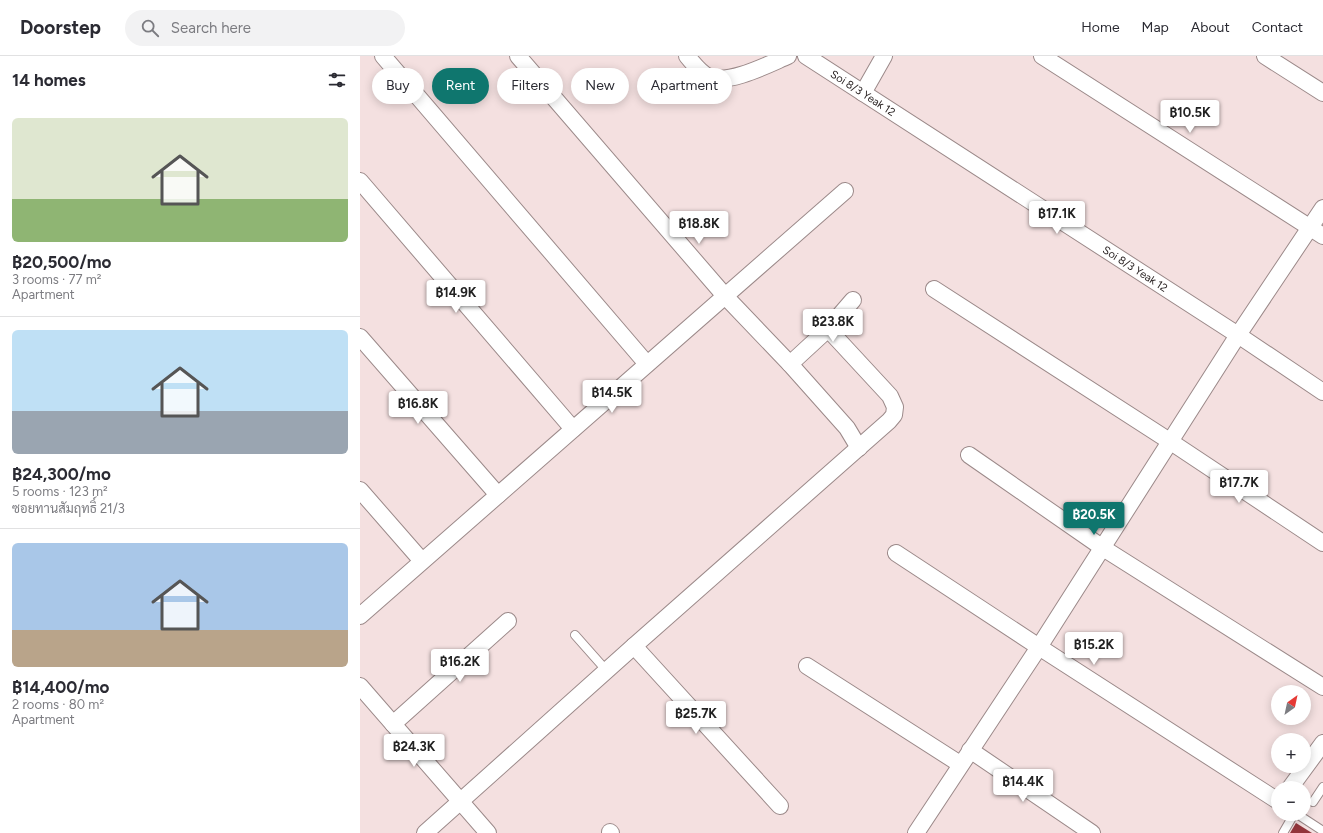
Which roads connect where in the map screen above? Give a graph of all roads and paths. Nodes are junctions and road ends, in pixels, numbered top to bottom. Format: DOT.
graph roads {
  1 [pos="383,56"];
  2 [pos="518,56"];
  3 [pos="687,56"];
  4 [pos="788,56"];
  5 [pos="806,56"];
  6 [pos="884,56"];
  7 [pos="1042,56"];
  8 [pos="1265,56"];
  9 [pos="863,93"];
  10 [pos="1323,93"];
  11 [pos="360,181"];
  12 [pos="845,191"];
  13 [pos="1323,208"];
  14 [pos="1316,232"];
  15 [pos="934,289"];
  16 [pos="725,296"];
  17 [pos="853,300"];
  18 [pos="828,329"];
  19 [pos="1238,335"];
  20 [pos="360,337"];
  21 [pos="647,364"];
  22 [pos="790,364"];
  23 [pos="1323,392"];
  24 [pos="573,429"];
  25 [pos="1171,442"];
  26 [pos="859,448"];
  27 [pos="970,455"];
  28 [pos="360,490"];
  29 [pos="498,495"];
  30 [pos="1323,543"];
  31 [pos="1102,548"];
  32 [pos="896,552"];
  33 [pos="422,561"];
  34 [pos="360,616"];
  35 [pos="508,621"];
  36 [pos="575,635"];
  37 [pos="634,646"];
  38 [pos="1038,647"];
  39 [pos="807,666"];
  40 [pos="606,670"];
  41 [pos="360,686"];
  42 [pos="1323,687"];
  43 [pos="393,724"];
  44 [pos="1323,743"];
  45 [pos="970,750"];
  46 [pos="960,764"];
  47 [pos="1295,781"];
  48 [pos="1323,787"];
  49 [pos="1271,797"];
  50 [pos="461,801"];
  51 [pos="1313,802"];
  52 [pos="780,806"];
  53 [pos="1291,821"];
  54 [pos="1307,821"];
  55 [pos="1323,831"];
  56 [pos="425,833"];
  57 [pos="488,833"];
  58 [pos="916,833"];
  59 [pos="1092,833"];
  60 [pos="1283,833"];
  1 -- 21 [label="street"];
  2 -- 16 [label="street"];
  3 -- 4 [label="street"];
  5 -- 9 [label="street, Soi 8/3 Yeak 12"];
  6 -- 9 [label="street"];
  7 -- 14 [label="street"];
  8 -- 10 [label="street"];
  9 -- 19 [label="street, Soi 8/3 Yeak 12"];
  11 -- 24 [label="street"];
  12 -- 16 [label="street"];
  13 -- 14 [label="street"];
  14 -- 19 [label="street"];
  15 -- 25 [label="street"];
  16 -- 21 [label="street"];
  16 -- 22 [label="street"];
  17 -- 18 [label="street"];
  18 -- 22 [label="street"];
  18 -- 26 [label="street"];
  19 -- 23 [label="street, Soi 8/3 Yeak 12"];
  19 -- 25 [label="street"];
  20 -- 29 [label="street"];
  21 -- 24 [label="street"];
  22 -- 26 [label="street"];
  24 -- 29 [label="street"];
  25 -- 30 [label="street"];
  25 -- 31 [label="street"];
  26 -- 37 [label="street"];
  27 -- 31 [label="street"];
  28 -- 33 [label="street"];
  29 -- 33 [label="street"];
  31 -- 38 [label="street"];
  31 -- 42 [label="street"];
  32 -- 38 [label="street"];
  33 -- 34 [label="street"];
  35 -- 43 [label="street"];
  36 -- 40 [label="lane"];
  37 -- 40 [label="street"];
  37 -- 52 [label="street"];
  38 -- 45 [label="street"];
  38 -- 49 [label="street"];
  39 -- 46 [label="street"];
  40 -- 50 [label="street"];
  41 -- 43 [label="street"];
  43 -- 50 [label="street"];
  44 -- 47 [label="street"];
  45 -- 46 [label="street"];
  45 -- 59 [label="street"];
  46 -- 58 [label="street"];
  48 -- 51 [label="lane"];
  50 -- 56 [label="street"];
  50 -- 57 [label="street"];
  53 -- 60 [label="lane"];
  54 -- 55 [label="lane"];
}
